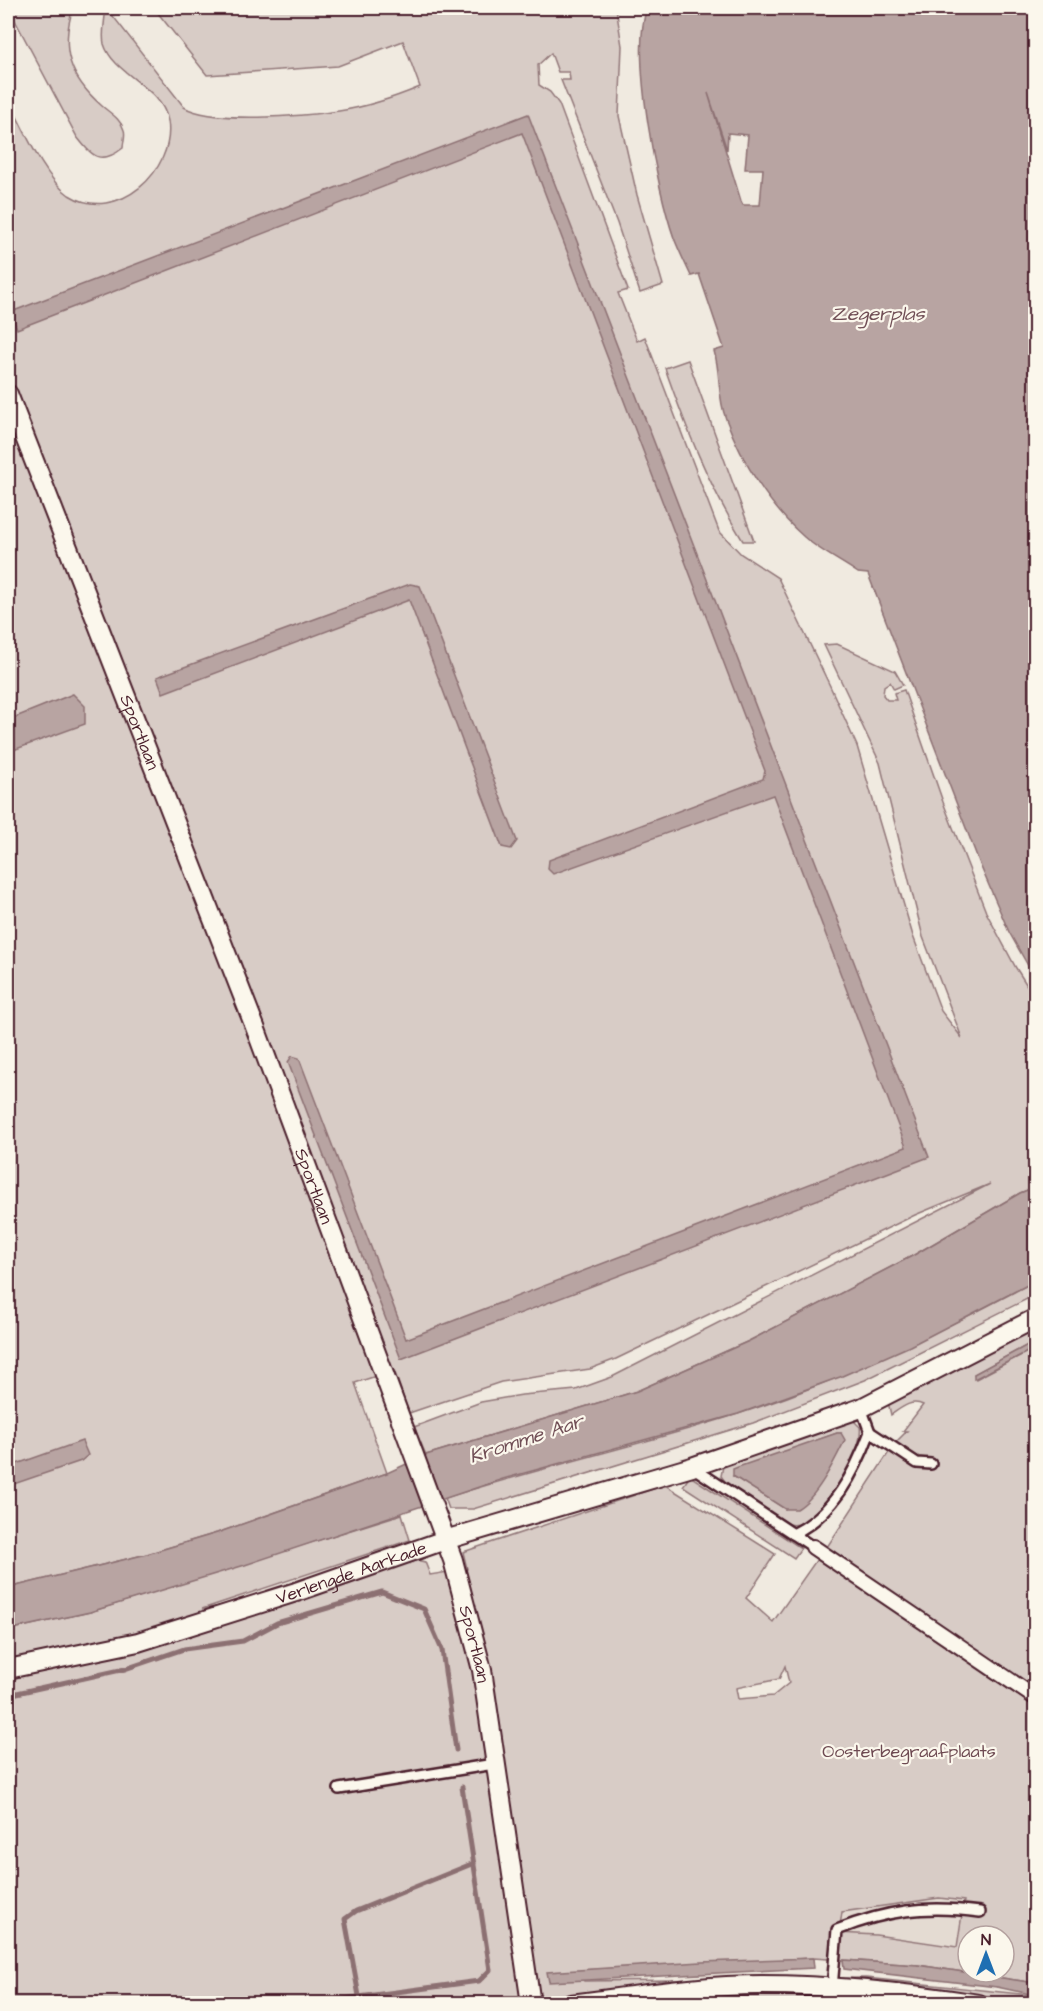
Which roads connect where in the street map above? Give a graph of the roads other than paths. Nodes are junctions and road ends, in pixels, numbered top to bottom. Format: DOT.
graph roads {
  1 [pos="8,394"];
  2 [pos="1035,1318"];
  3 [pos="861,1408"];
  4 [pos="870,1432"];
  5 [pos="931,1464"];
  6 [pos="692,1467"];
  7 [pos="793,1534"];
  8 [pos="445,1540"];
  9 [pos="813,1547"];
  10 [pos="8,1669"];
  11 [pos="1035,1698"];
  12 [pos="494,1764"];
  13 [pos="339,1789"];
  14 [pos="980,1912"];
  15 [pos="832,1988"];
  16 [pos="531,2004"];
  17 [pos="571,2004"];
  18 [pos="979,2004"];
  1 -- 8 [label="street, Sportlaan"];
  2 -- 3 [label="street, Verlengde Aarkade"];
  3 -- 4 [label="lane"];
  3 -- 6 [label="street, Verlengde Aarkade"];
  4 -- 5 [label="lane"];
  4 -- 7 [label="lane"];
  6 -- 7 [label="lane"];
  6 -- 8 [label="street, Verlengde Aarkade"];
  7 -- 9 [label="lane"];
  8 -- 10 [label="street, Verlengde Aarkade"];
  8 -- 12 [label="street, Sportlaan"];
  9 -- 11 [label="street"];
  12 -- 13 [label="lane"];
  12 -- 16 [label="street, Sportlaan"];
  14 -- 15 [label="lane"];
  15 -- 17 [label="street"];
  15 -- 18 [label="street"];
}
